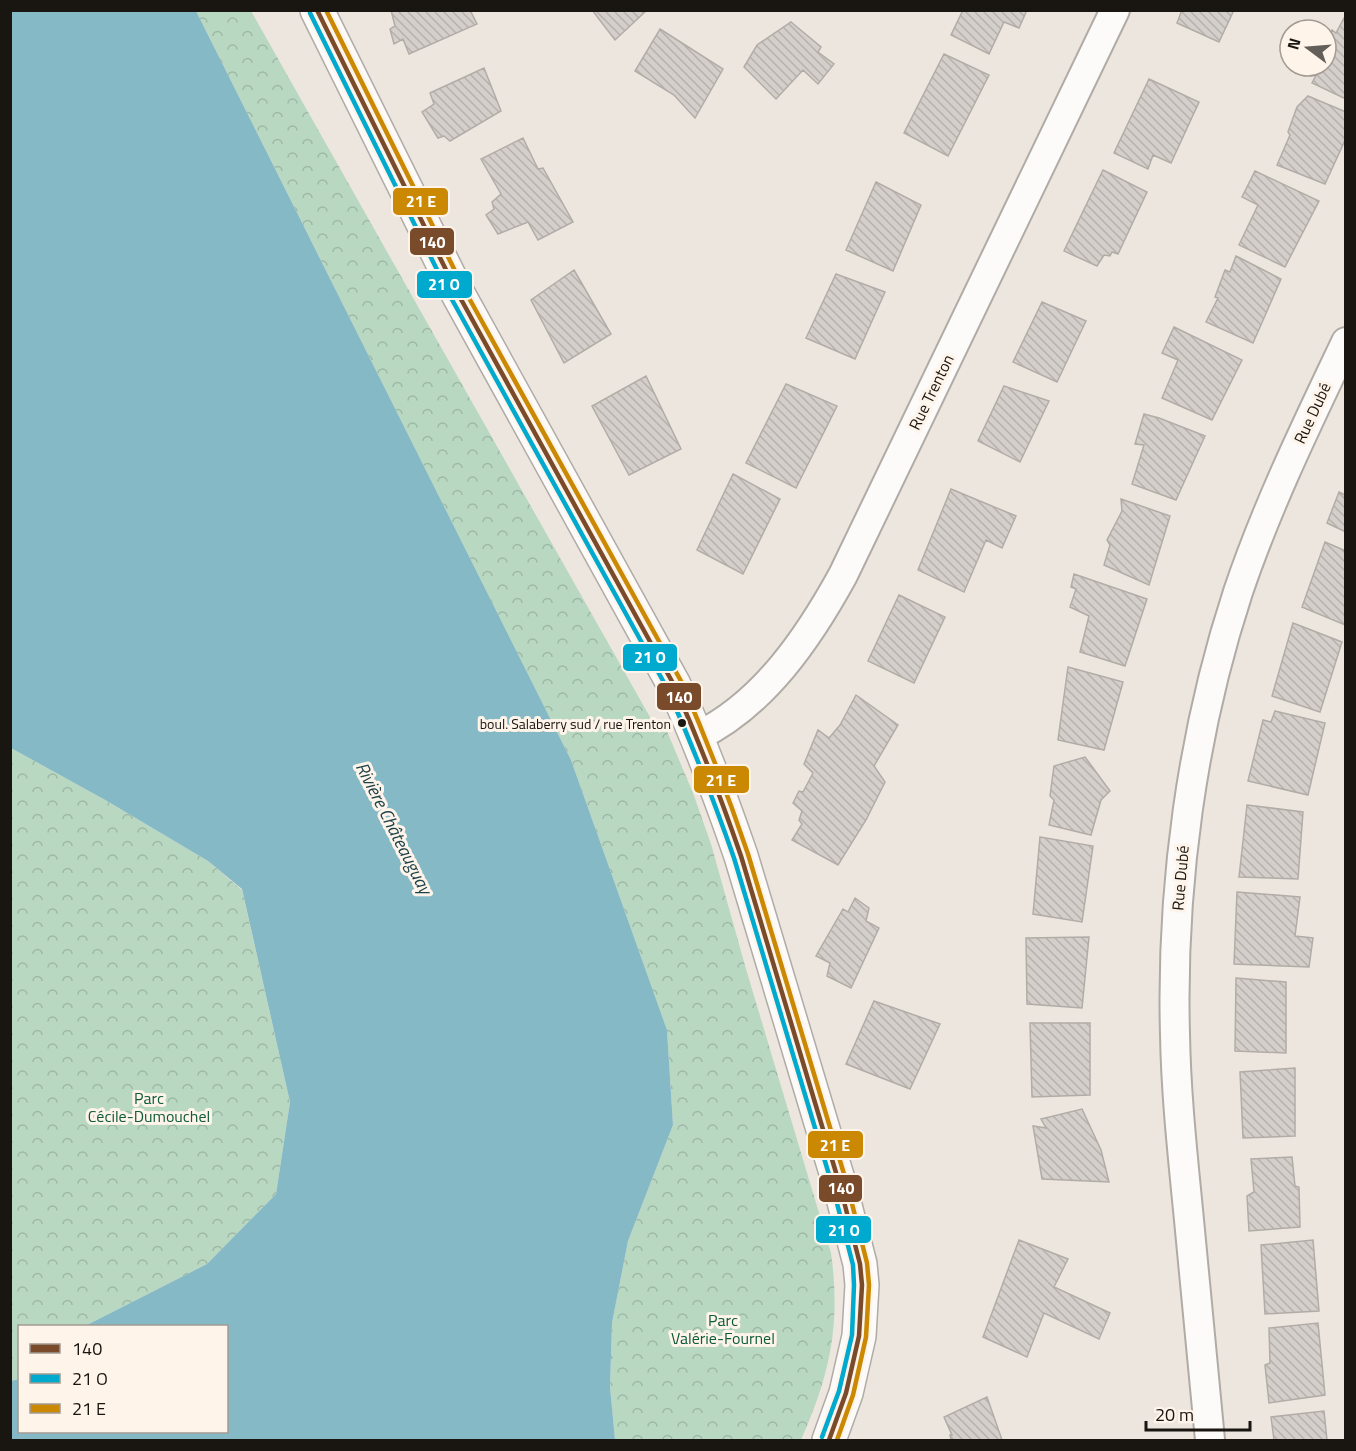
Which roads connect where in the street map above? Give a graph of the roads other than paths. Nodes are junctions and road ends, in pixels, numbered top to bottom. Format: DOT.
graph roads {
  1 [pos="317,10"];
  2 [pos="1115,10"];
  3 [pos="1346,342"];
  4 [pos="698,736"];
  5 [pos="829,1440"];
  6 [pos="1210,1440"];
  1 -- 4 [label="street"];
  2 -- 4 [label="street, Rue Trenton"];
  3 -- 6 [label="street, Rue Dubé"];
  4 -- 5 [label="street"];
}
